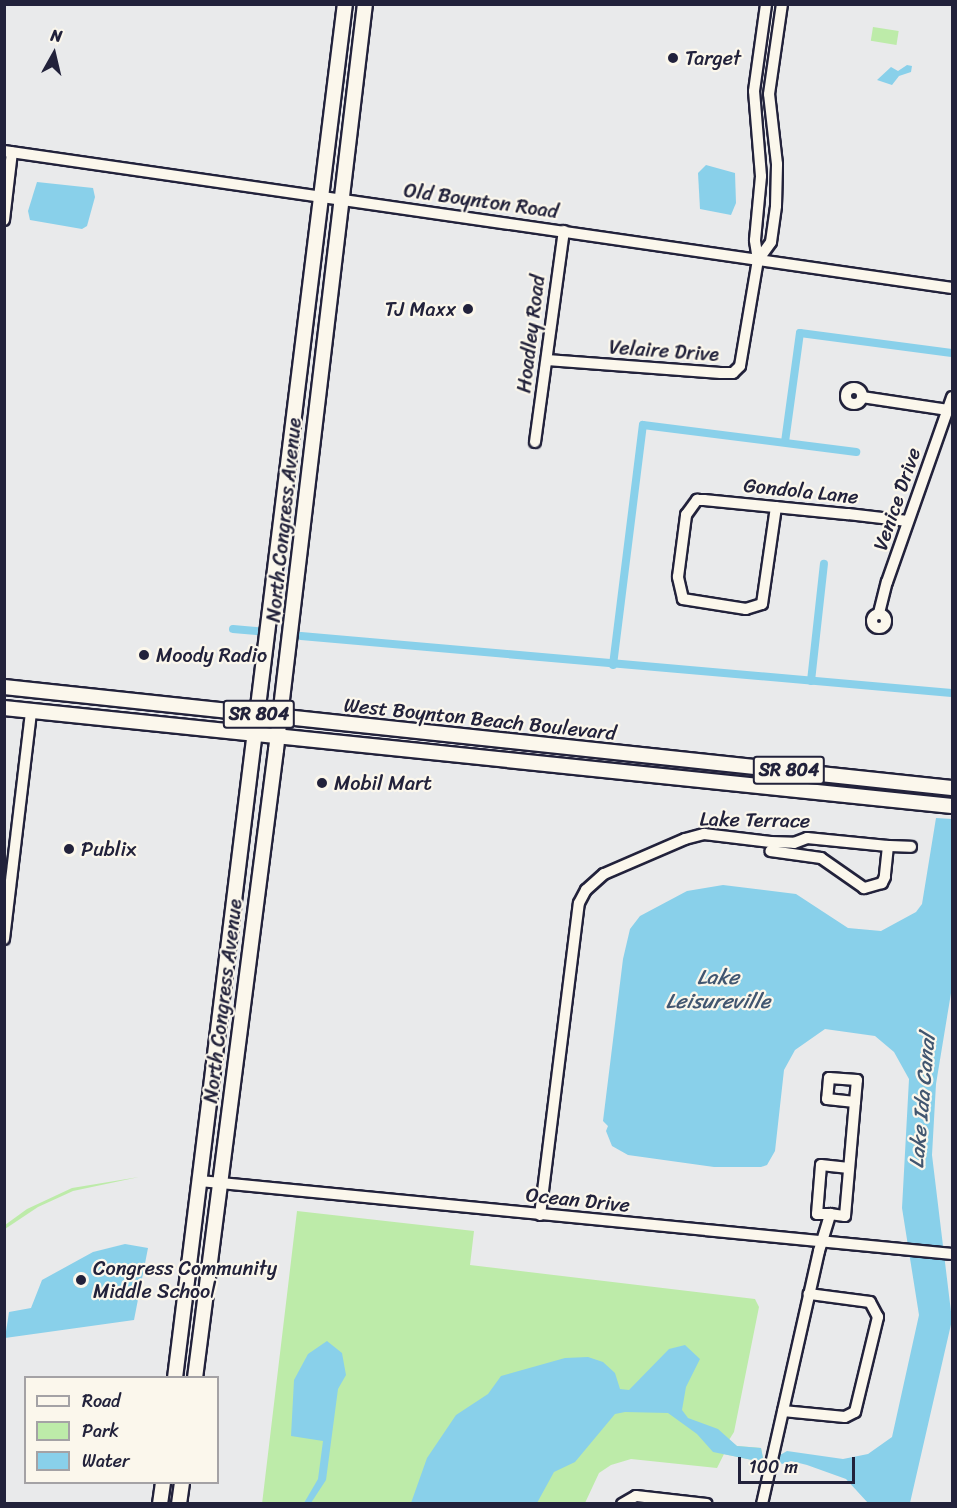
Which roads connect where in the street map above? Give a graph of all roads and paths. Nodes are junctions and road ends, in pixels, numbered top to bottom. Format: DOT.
graph roads {
  1 [pos="345,4"];
  2 [pos="365,4"];
  3 [pos="766,4"];
  4 [pos="782,4"];
  5 [pos="8,151"];
  6 [pos="322,197"];
  7 [pos="341,200"];
  8 [pos="4,220"];
  9 [pos="564,231"];
  10 [pos="758,260"];
  11 [pos="952,288"];
  12 [pos="547,360"];
  13 [pos="300,374"];
  14 [pos="862,397"];
  15 [pos="952,397"];
  16 [pos="297,398"];
  17 [pos="315,409"];
  18 [pos="948,410"];
  19 [pos="311,441"];
  20 [pos="535,442"];
  21 [pos="776,507"];
  22 [pos="908,521"];
  23 [pos="879,614"];
  24 [pos="4,687"];
  25 [pos="4,708"];
  26 [pos="31,711"];
  27 [pos="259,714"];
  28 [pos="280,717"];
  29 [pos="256,734"];
  30 [pos="278,736"];
  31 [pos="526,743"];
  32 [pos="557,746"];
  33 [pos="505,760"];
  34 [pos="534,763"];
  35 [pos="952,788"];
  36 [pos="952,806"];
  37 [pos="888,846"];
  38 [pos="911,847"];
  39 [pos="770,851"];
  40 [pos="231,929"];
  41 [pos="4,939"];
  42 [pos="249,950"];
  43 [pos="226,957"];
  44 [pos="244,990"];
  45 [pos="855,1102"];
  46 [pos="849,1168"];
  47 [pos="200,1181"];
  48 [pos="220,1182"];
  49 [pos="830,1214"];
  50 [pos="540,1215"];
  51 [pos="823,1241"];
  52 [pos="950,1254"];
  53 [pos="809,1294"];
  54 [pos="175,1376"];
  55 [pos="195,1376"];
  56 [pos="783,1411"];
  57 [pos="163,1484"];
  58 [pos="182,1484"];
  59 [pos="688,1502"];
  60 [pos="160,1503"];
  61 [pos="179,1503"];
  62 [pos="622,1503"];
  63 [pos="707,1503"];
  64 [pos="762,1503"];
  1 -- 6 [label="main road, North Congress Avenue"];
  2 -- 7 [label="main road, North Congress Avenue"];
  3 -- 10 [label="street"];
  4 -- 10 [label="street"];
  5 -- 6 [label="street, Old Boynton Road"];
  5 -- 8 [label="street"];
  6 -- 7 [label="street, Old Boynton Road"];
  6 -- 13 [label="main road, North Congress Avenue"];
  7 -- 9 [label="street, Old Boynton Road"];
  7 -- 17 [label="main road, North Congress Avenue"];
  9 -- 10 [label="street, Old Boynton Road"];
  9 -- 12 [label="street, Hoadley Road"];
  10 -- 11 [label="street, Old Boynton Road"];
  10 -- 12 [label="street, Velaire Drive"];
  12 -- 20 [label="street, Hoadley Road"];
  13 -- 16 [label="main road, North Congress Avenue"];
  13 -- 17 [label="main road"];
  14 -- 18 [label="street"];
  15 -- 18 [label="street, Venice Drive"];
  16 -- 19 [label="main road"];
  16 -- 27 [label="main road, North Congress Avenue"];
  17 -- 19 [label="main road, North Congress Avenue"];
  18 -- 22 [label="street, Venice Drive"];
  19 -- 28 [label="main road, North Congress Avenue"];
  21 -- 21 [label="street, Gondola Lane"];
  21 -- 22 [label="street, Gondola Lane"];
  22 -- 23 [label="street, Venice Drive"];
  24 -- 27 [label="main road, West Boynton Beach Boulevard / SR 804"];
  25 -- 26 [label="main road, West Boynton Beach Boulevard / SR 804"];
  26 -- 29 [label="main road, West Boynton Beach Boulevard / SR 804"];
  26 -- 41 [label="street"];
  27 -- 28 [label="main road, West Boynton Beach Boulevard / SR 804"];
  27 -- 29 [label="main road, North Congress Avenue"];
  28 -- 30 [label="main road, North Congress Avenue"];
  28 -- 31 [label="main road, West Boynton Beach Boulevard / SR 804"];
  29 -- 30 [label="main road, West Boynton Beach Boulevard / SR 804"];
  29 -- 40 [label="main road, North Congress Avenue"];
  30 -- 33 [label="main road, West Boynton Beach Boulevard / SR 804"];
  30 -- 42 [label="main road, North Congress Avenue"];
  31 -- 32 [label="main road, West Boynton Beach Boulevard / SR 804"];
  31 -- 33 [label="main road"];
  32 -- 34 [label="main road"];
  32 -- 35 [label="main road, West Boynton Beach Boulevard / SR 804"];
  33 -- 34 [label="main road, West Boynton Beach Boulevard / SR 804"];
  34 -- 36 [label="main road, West Boynton Beach Boulevard / SR 804"];
  37 -- 38 [label="street"];
  37 -- 39 [label="street, Lake Terrace"];
  37 -- 50 [label="street, Lake Terrace"];
  40 -- 42 [label="main road"];
  40 -- 43 [label="main road, North Congress Avenue"];
  42 -- 44 [label="main road, North Congress Avenue"];
  43 -- 44 [label="main road"];
  43 -- 47 [label="main road, North Congress Avenue"];
  44 -- 48 [label="main road, North Congress Avenue"];
  45 -- 46 [label="street"];
  46 -- 49 [label="street"];
  46 -- 49 [label="street"];
  47 -- 48 [label="street, Ocean Drive"];
  47 -- 54 [label="main road, North Congress Avenue"];
  48 -- 50 [label="street, Ocean Drive"];
  48 -- 55 [label="main road, North Congress Avenue"];
  49 -- 51 [label="street"];
  50 -- 51 [label="street, Ocean Drive"];
  51 -- 52 [label="street, Ocean Drive"];
  51 -- 53 [label="street"];
  53 -- 56 [label="street"];
  53 -- 56 [label="street"];
  56 -- 64 [label="street"];
  57 -- 60 [label="main road"];
  58 -- 61 [label="main road"];
  59 -- 62 [label="street"];
  59 -- 63 [label="street"];
}
